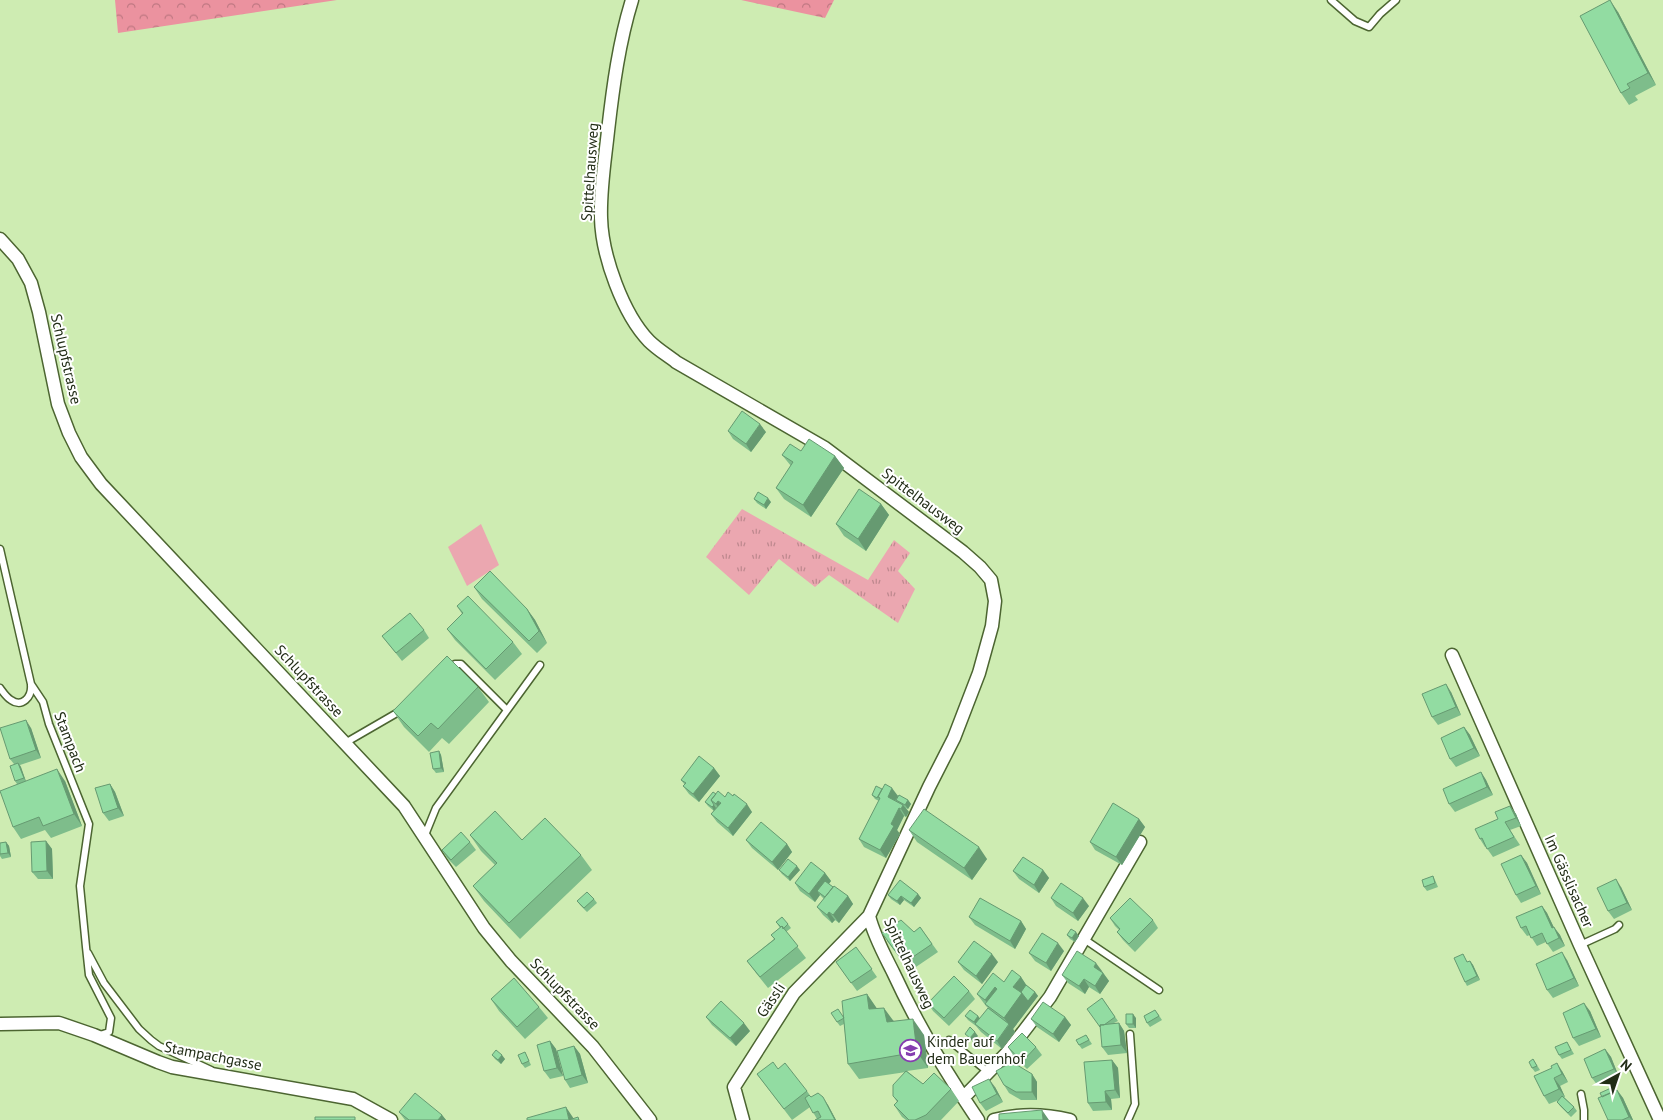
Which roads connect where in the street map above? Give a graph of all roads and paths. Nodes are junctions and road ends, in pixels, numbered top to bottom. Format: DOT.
graph roads {
  1 [pos="632,0"];
  2 [pos="1331,0"];
  3 [pos="1396,0"];
  4 [pos="0,240"];
  5 [pos="0,549"];
  6 [pos="1452,655"];
  7 [pos="540,665"];
  8 [pos="441,676"];
  9 [pos="31,684"];
  10 [pos="0,688"];
  11 [pos="408,706"];
  12 [pos="508,710"];
  13 [pos="345,743"];
  14 [pos="424,835"];
  15 [pos="1140,842"];
  16 [pos="869,916"];
  17 [pos="1618,925"];
  18 [pos="1084,939"];
  19 [pos="1580,945"];
  20 [pos="86,947"];
  21 [pos="1159,990"];
  22 [pos="0,1024"];
  23 [pos="1130,1034"];
  24 [pos="94,1035"];
  25 [pos="949,1040"];
  26 [pos="988,1072"];
  27 [pos="221,1076"];
  28 [pos="1580,1094"];
  29 [pos="963,1098"];
  30 [pos="391,1120"];
  31 [pos="650,1120"];
  32 [pos="742,1120"];
  33 [pos="978,1120"];
  34 [pos="994,1120"];
  35 [pos="1070,1120"];
  36 [pos="1128,1120"];
  37 [pos="1584,1120"];
  38 [pos="1660,1120"];
  1 -- 16 [label="street, Spittelhausweg"];
  2 -- 3 [label="lane"];
  4 -- 13 [label="street, Schlupfstrasse"];
  5 -- 9 [label="lane, Stampach"];
  6 -- 19 [label="street, Im Gässlisacher"];
  7 -- 12 [label="lane"];
  8 -- 12 [label="lane"];
  9 -- 10 [label="lane"];
  9 -- 20 [label="lane, Stampach"];
  11 -- 13 [label="lane"];
  12 -- 14 [label="lane"];
  13 -- 14 [label="street, Schlupfstrasse"];
  14 -- 31 [label="street, Schlupfstrasse"];
  15 -- 18 [label="street"];
  16 -- 29 [label="street, Spittelhausweg"];
  16 -- 32 [label="street, Gässli"];
  17 -- 19 [label="lane"];
  18 -- 21 [label="lane"];
  18 -- 26 [label="street"];
  19 -- 38 [label="street, Im Gässlisacher"];
  20 -- 24 [label="lane, Stampach"];
  20 -- 27 [label="lane, Stampach"];
  22 -- 24 [label="street, Stampachgasse"];
  23 -- 36 [label="lane"];
  24 -- 27 [label="street, Stampachgasse"];
  25 -- 26 [label="lane"];
  26 -- 29 [label="street"];
  27 -- 30 [label="street, Stampachgasse"];
  28 -- 37 [label="lane"];
  29 -- 33 [label="street, Spittelhausweg"];
  34 -- 35 [label="street"];
}
